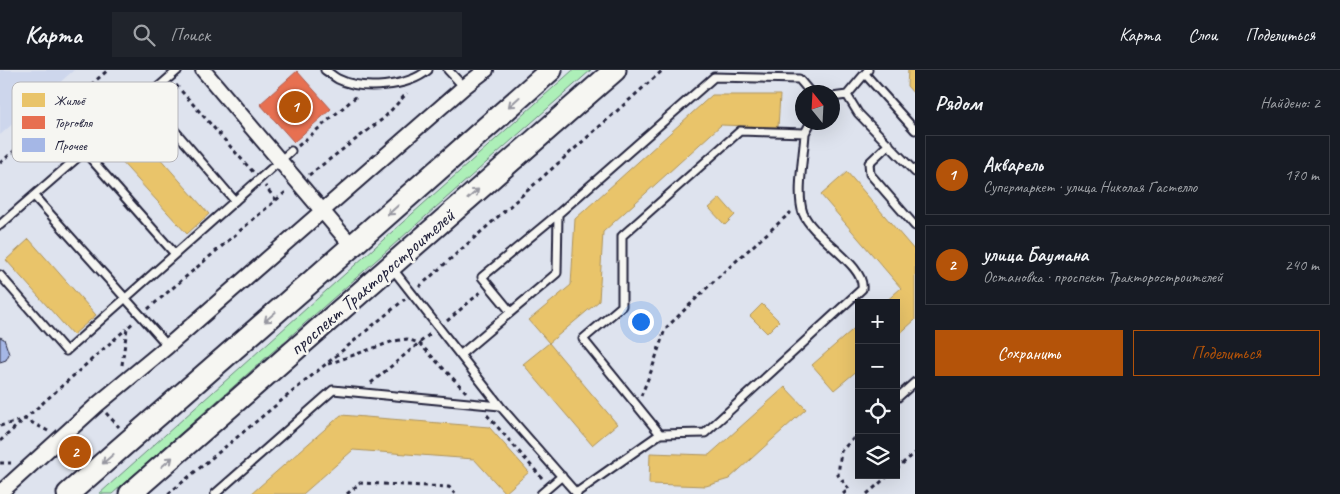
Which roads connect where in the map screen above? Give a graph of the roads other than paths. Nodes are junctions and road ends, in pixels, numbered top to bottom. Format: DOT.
graph roads {
  1 [pos="178,70"];
  2 [pos="203,70"];
  3 [pos="325,70"];
  4 [pos="428,70"];
  5 [pos="448,70"];
  6 [pos="486,70"];
  7 [pos="550,70"];
  8 [pos="615,70"];
  9 [pos="867,72"];
  10 [pos="164,82"];
  11 [pos="804,85"];
  12 [pos="464,87"];
  13 [pos="847,94"];
  14 [pos="840,95"];
  15 [pos="807,130"];
  16 [pos="915,130"];
  17 [pos="805,133"];
  18 [pos="178,135"];
  19 [pos="889,144"];
  20 [pos="291,151"];
  21 [pos="280,161"];
  22 [pos="72,162"];
  23 [pos="94,162"];
  24 [pos="915,172"];
  25 [pos="34,196"];
  26 [pos="235,201"];
  27 [pos="323,211"];
  28 [pos="558,214"];
  29 [pos="0,225"];
  30 [pos="915,226"];
  31 [pos="352,246"];
  32 [pos="175,254"];
  33 [pos="391,266"];
  34 [pos="0,274"];
  35 [pos="124,299"];
  36 [pos="510,311"];
  37 [pos="168,346"];
  38 [pos="460,355"];
  39 [pos="915,382"];
  40 [pos="900,395"];
  41 [pos="500,406"];
  42 [pos="660,434"];
  43 [pos="562,476"];
  44 [pos="0,493"];
  45 [pos="577,493"];
  46 [pos="68,494"];
  47 [pos="130,494"];
  48 [pos="215,494"];
  49 [pos="541,494"];
  1 -- 10 [label="lane"];
  2 -- 21 [label="street"];
  3 -- 4 [label="lane"];
  5 -- 12 [label="lane"];
  6 -- 12 [label="street"];
  7 -- 31 [label="main road, проспект Тракторостроителей, one-way"];
  33 -- 8 [label="main road, проспект Тракторостроителей, one-way"];
  9 -- 13 [label="lane"];
  9 -- 16 [label="lane"];
  11 -- 28 [label="lane"];
  12 -- 27 [label="street"];
  13 -- 14 [label="lane"];
  13 -- 19 [label="lane"];
  15 -- 17 [label="lane"];
  17 -- 42 [label="lane"];
  17 -- 42 [label="lane"];
  18 -- 26 [label="lane"];
  19 -- 24 [label="lane"];
  19 -- 30 [label="lane"];
  20 -- 21 [label="lane"];
  21 -- 26 [label="lane"];
  21 -- 27 [label="street"];
  22 -- 25 [label="lane"];
  23 -- 32 [label="lane"];
  25 -- 29 [label="lane"];
  25 -- 35 [label="lane"];
  26 -- 32 [label="lane"];
  27 -- 31 [label="street"];
  27 -- 37 [label="street"];
  28 -- 36 [label="lane"];
  28 -- 36 [label="lane"];
  31 -- 46 [label="main road, проспект Тракторостроителей, one-way"];
  32 -- 35 [label="lane"];
  33 -- 38 [label="lane"];
  47 -- 33 [label="main road, проспект Тракторостроителей, one-way"];
  34 -- 35 [label="lane"];
  35 -- 37 [label="lane"];
  36 -- 38 [label="lane"];
  37 -- 44 [label="street"];
  38 -- 41 [label="lane"];
  39 -- 40 [label="lane"];
  41 -- 43 [label="lane"];
  41 -- 48 [label="lane"];
  42 -- 45 [label="lane"];
  43 -- 45 [label="lane"];
  43 -- 49 [label="lane"];
}
